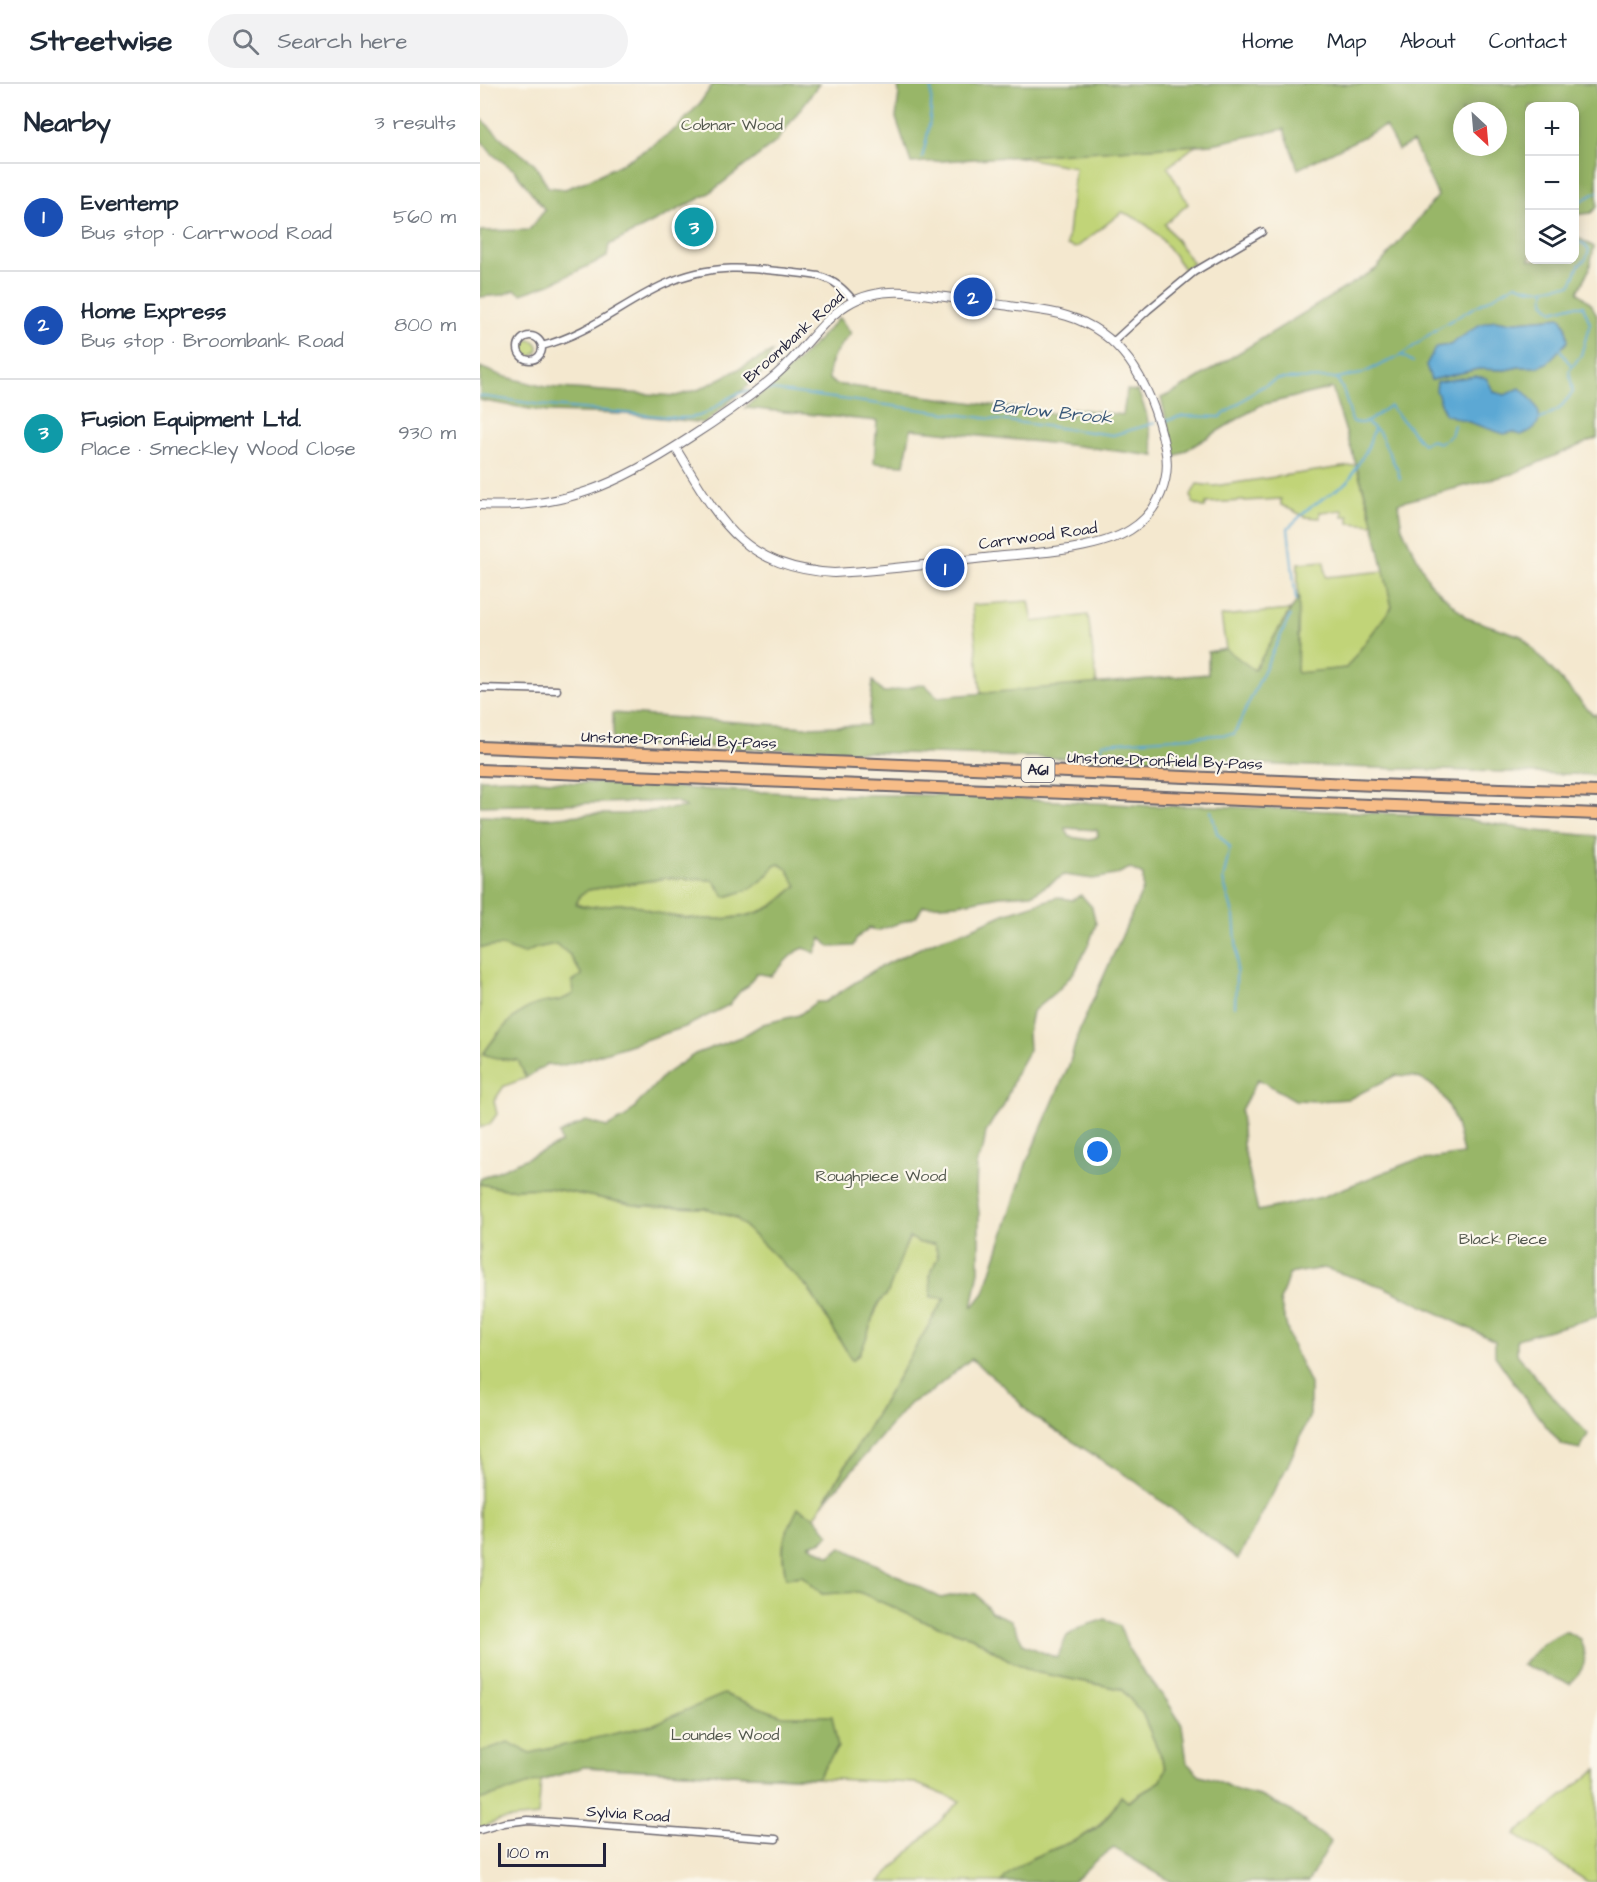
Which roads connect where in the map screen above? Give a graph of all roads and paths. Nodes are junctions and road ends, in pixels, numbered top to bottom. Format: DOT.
graph roads {
  1 [pos="1262,232"];
  2 [pos="853,300"];
  3 [pos="1113,342"];
  4 [pos="542,346"];
  5 [pos="675,447"];
  6 [pos="1167,467"];
  7 [pos="480,505"];
  8 [pos="480,688"];
  9 [pos="557,690"];
  10 [pos="480,747"];
  11 [pos="480,770"];
  12 [pos="1597,792"];
  13 [pos="1597,814"];
  14 [pos="480,1830"];
  15 [pos="776,1839"];
  1 -- 3 [label="street"];
  2 -- 3 [label="street, Broombank Road"];
  2 -- 4 [label="street"];
  2 -- 5 [label="street, Broombank Road"];
  3 -- 6 [label="street, Broombank Road"];
  4 -- 4 [label="street"];
  5 -- 6 [label="street, Carrwood Road"];
  5 -- 7 [label="street, Broombank Road"];
  8 -- 9 [label="street"];
  10 -- 12 [label="highway, Unstone-Dronfield By-Pass / A61"];
  11 -- 13 [label="highway, A61"];
  14 -- 15 [label="street, Sylvia Road"];
}
